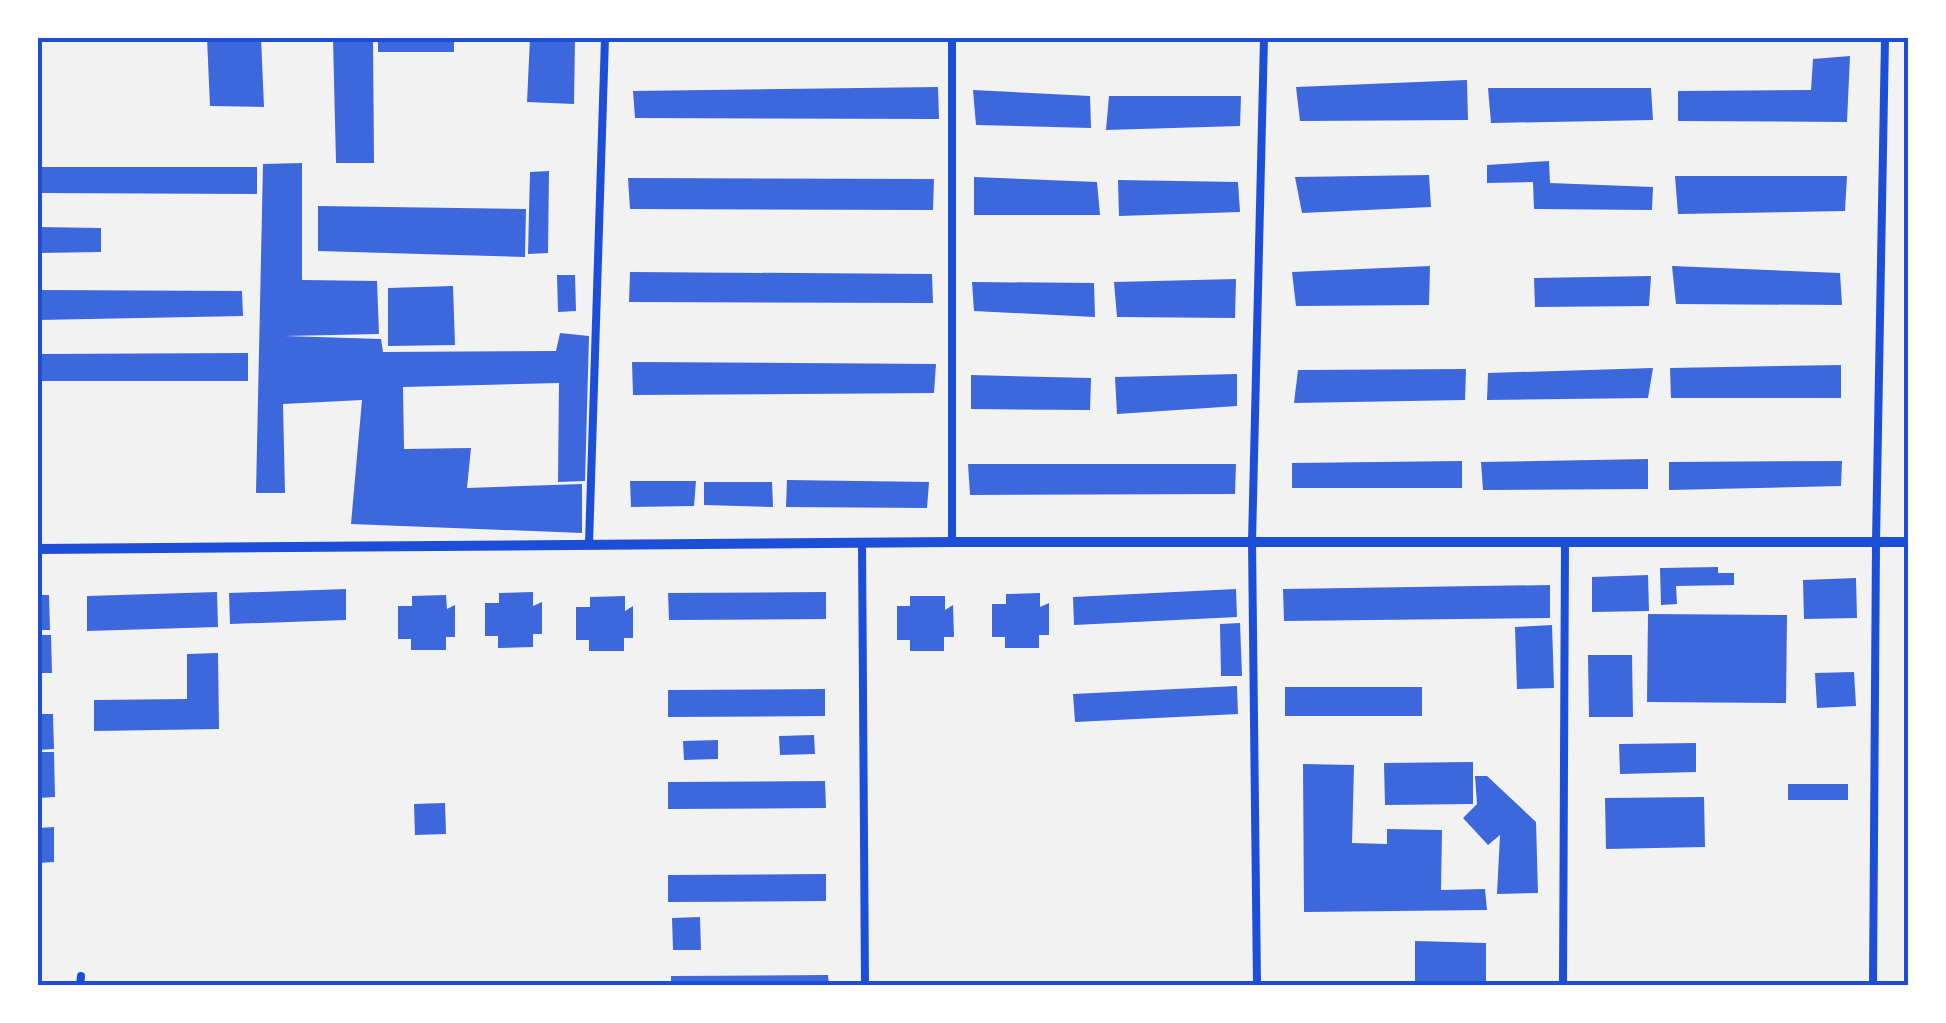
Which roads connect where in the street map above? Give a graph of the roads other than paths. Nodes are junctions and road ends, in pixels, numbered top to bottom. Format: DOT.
graph roads {
  1 [pos="606,38"];
  2 [pos="952,38"];
  3 [pos="1264,38"];
  4 [pos="1886,38"];
  5 [pos="862,542"];
  6 [pos="952,542"];
  7 [pos="1252,542"];
  8 [pos="1565,542"];
  9 [pos="1876,542"];
  10 [pos="1908,542"];
  11 [pos="589,544"];
  12 [pos="38,549"];
  13 [pos="865,986"];
  14 [pos="1257,986"];
  15 [pos="1563,986"];
  16 [pos="1873,986"];
  1 -- 11 [label="street"];
  2 -- 6 [label="street"];
  3 -- 7 [label="street"];
  4 -- 9 [label="street"];
  5 -- 6 [label="street"];
  5 -- 11 [label="street"];
  5 -- 13 [label="street"];
  6 -- 7 [label="street"];
  7 -- 8 [label="street"];
  7 -- 14 [label="street"];
  8 -- 9 [label="street"];
  8 -- 15 [label="street"];
  9 -- 10 [label="street"];
  9 -- 16 [label="street"];
  11 -- 12 [label="street"];
}
